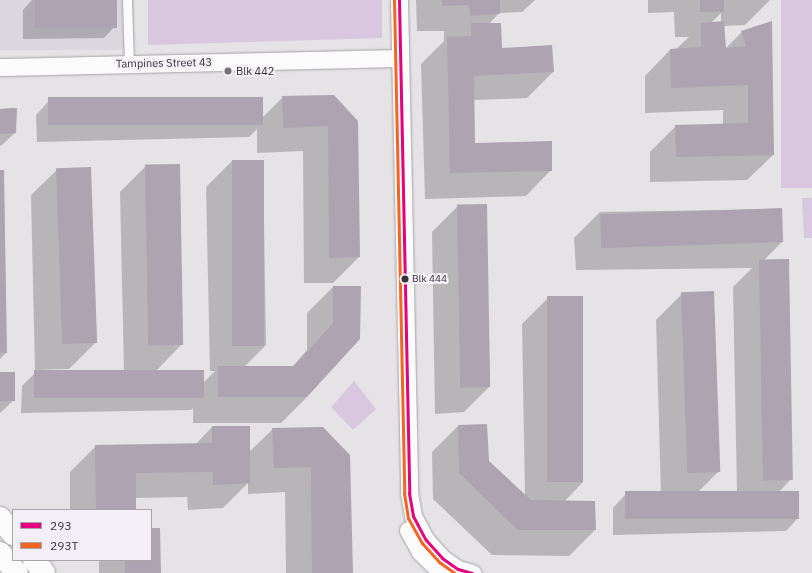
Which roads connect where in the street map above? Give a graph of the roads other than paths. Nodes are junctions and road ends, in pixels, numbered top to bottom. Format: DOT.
graph roads {
  1 [pos="127,0"];
  2 [pos="393,0"];
  3 [pos="399,0"];
  4 [pos="397,58"];
  5 [pos="129,64"];
  6 [pos="0,67"];
  7 [pos="0,518"];
  8 [pos="12,533"];
  9 [pos="0,553"];
  10 [pos="35,561"];
  11 [pos="17,573"];
  12 [pos="44,573"];
  13 [pos="442,573"];
  14 [pos="472,573"];
  1 -- 5 [label="lane"];
  2 -- 4 [label="street"];
  3 -- 4 [label="street"];
  4 -- 5 [label="street, Tampines Street 43"];
  4 -- 13 [label="street"];
  4 -- 14 [label="street"];
  5 -- 6 [label="street, Tampines Street 43"];
  7 -- 8 [label="main road"];
  9 -- 11 [label="main road"];
  10 -- 12 [label="main road"];
}
